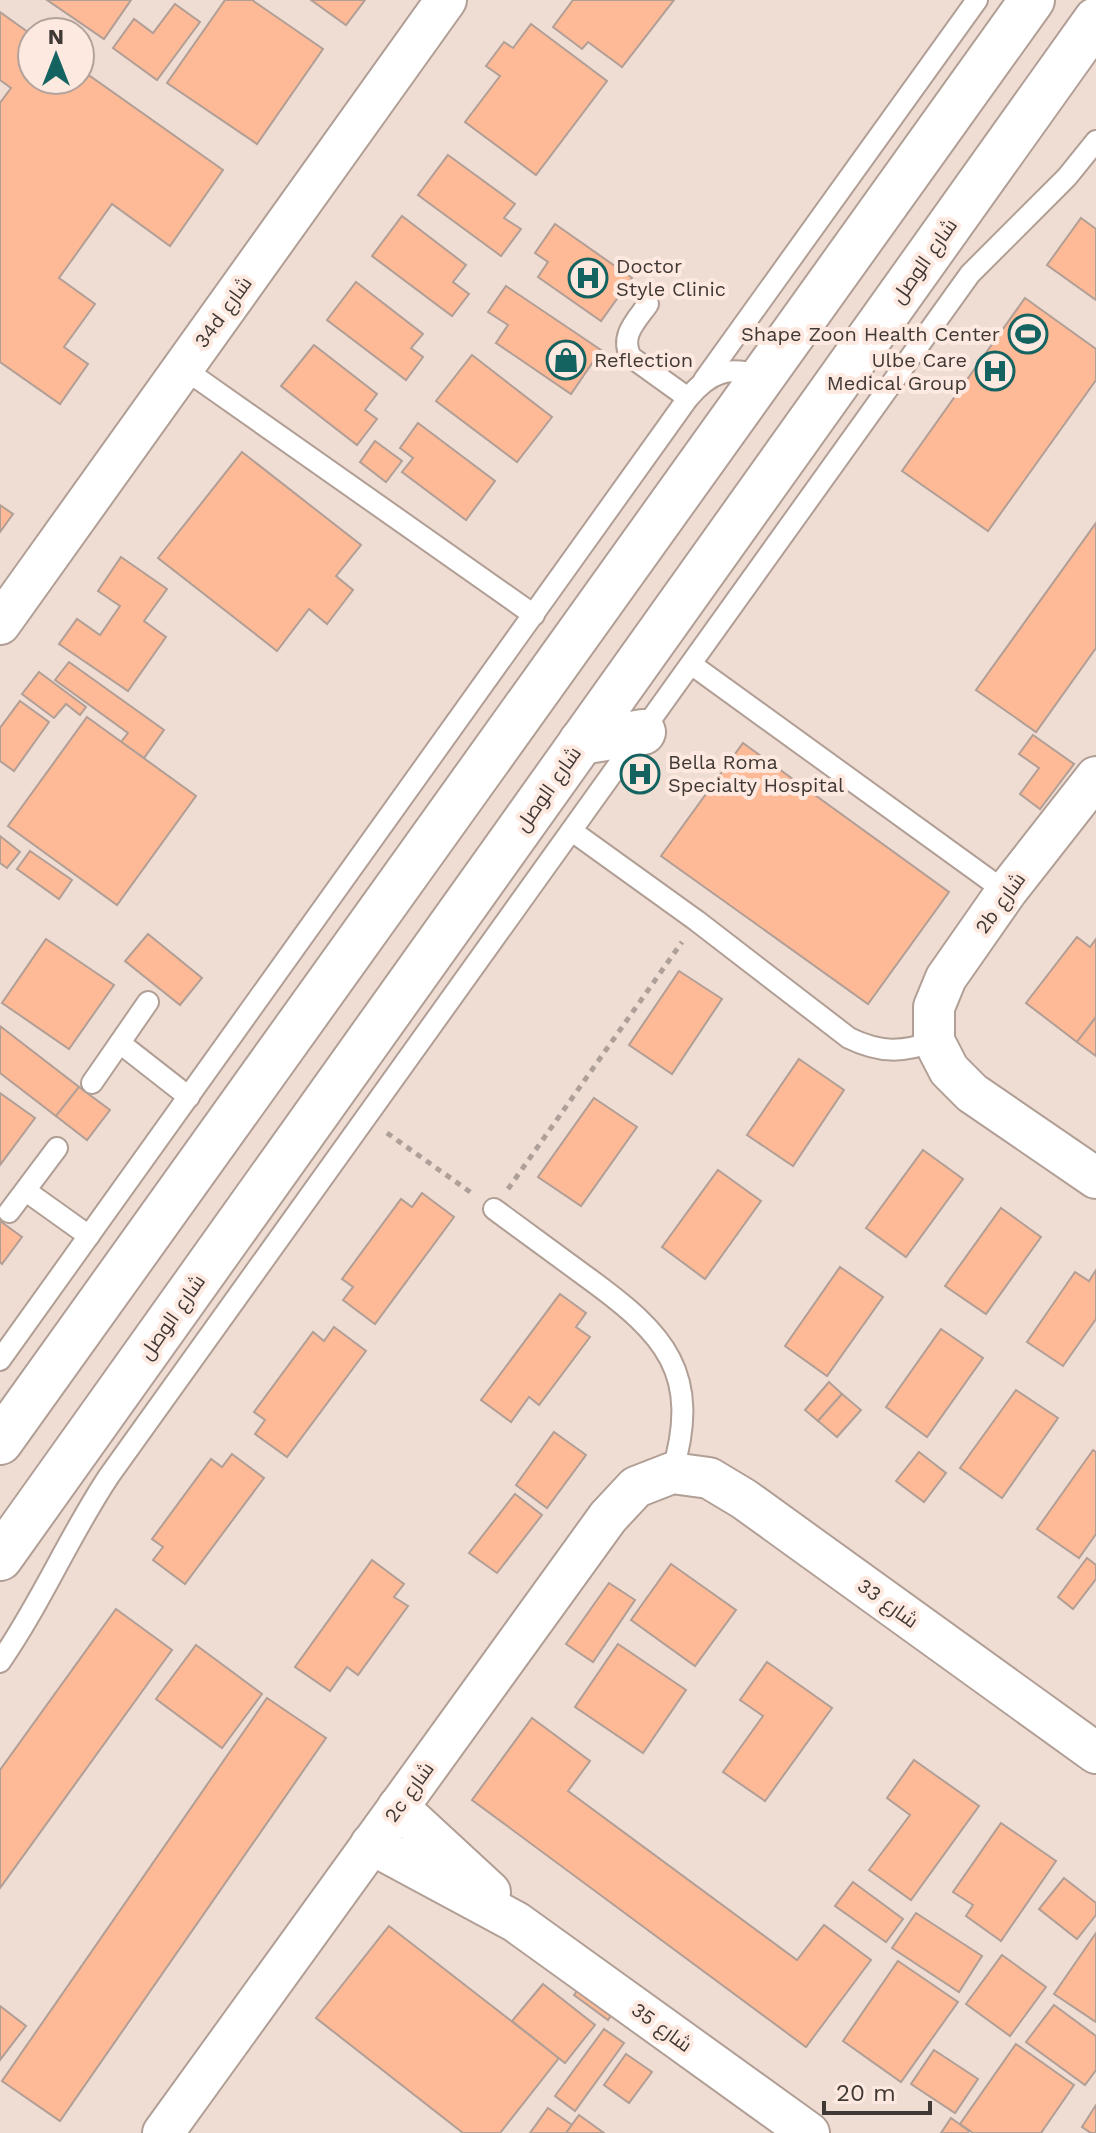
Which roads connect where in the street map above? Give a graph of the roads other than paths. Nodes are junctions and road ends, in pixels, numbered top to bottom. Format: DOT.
graph roads {
  1 [pos="446,0"];
  2 [pos="977,0"];
  3 [pos="1032,0"];
  4 [pos="1096,20"];
  5 [pos="1096,141"];
  6 [pos="648,304"];
  7 [pos="183,368"];
  8 [pos="762,376"];
  9 [pos="702,381"];
  10 [pos="688,398"];
  11 [pos="534,615"];
  12 [pos="0,624"];
  13 [pos="691,664"];
  14 [pos="643,732"];
  15 [pos="581,742"];
  16 [pos="1096,777"];
  17 [pos="572,831"];
  18 [pos="1006,892"];
  19 [pos="148,1002"];
  20 [pos="934,1041"];
  21 [pos="120,1043"];
  22 [pos="92,1083"];
  23 [pos="189,1097"];
  24 [pos="57,1148"];
  25 [pos="1096,1178"];
  26 [pos="26,1191"];
  27 [pos="494,1209"];
  28 [pos="9,1212"];
  29 [pos="89,1236"];
  30 [pos="1,1356"];
  31 [pos="0,1442"];
  32 [pos="672,1473"];
  33 [pos="0,1558"];
  34 [pos="0,1662"];
  35 [pos="1096,1753"];
  36 [pos="398,1807"];
  37 [pos="371,1844"];
  38 [pos="516,1922"];
  39 [pos="163,2133"];
  40 [pos="809,2133"];
  1 -- 7 [label="street, 34d شارع"];
  2 -- 9 [label="lane"];
  3 -- 8 [label="main road"];
  4 -- 15 [label="main road, شارع الوصل"];
  5 -- 13 [label="lane"];
  6 -- 10 [label="lane"];
  7 -- 11 [label="lane"];
  7 -- 12 [label="street, 34d شارع"];
  8 -- 9 [label="lane"];
  8 -- 31 [label="main road"];
  9 -- 10 [label="lane"];
  10 -- 11 [label="lane"];
  11 -- 23 [label="lane"];
  13 -- 14 [label="lane"];
  13 -- 18 [label="lane"];
  14 -- 15 [label="main road"];
  14 -- 17 [label="lane"];
  15 -- 33 [label="main road, شارع الوصل"];
  16 -- 18 [label="street, 2b شارع"];
  17 -- 20 [label="lane"];
  17 -- 34 [label="lane"];
  18 -- 20 [label="street, 2b شارع"];
  19 -- 21 [label="lane"];
  20 -- 25 [label="street"];
  21 -- 22 [label="lane"];
  21 -- 23 [label="lane"];
  23 -- 29 [label="lane"];
  24 -- 26 [label="lane"];
  26 -- 28 [label="lane"];
  26 -- 29 [label="lane"];
  27 -- 32 [label="lane"];
  29 -- 30 [label="lane"];
  32 -- 35 [label="street, شارع 33"];
  32 -- 36 [label="street, 2c شارع"];
  36 -- 37 [label="street, 2c شارع"];
  36 -- 38 [label="street, شارع 35"];
  37 -- 38 [label="street, شارع 35"];
  37 -- 39 [label="street, 2c شارع"];
  38 -- 40 [label="street, شارع 35"];
}
